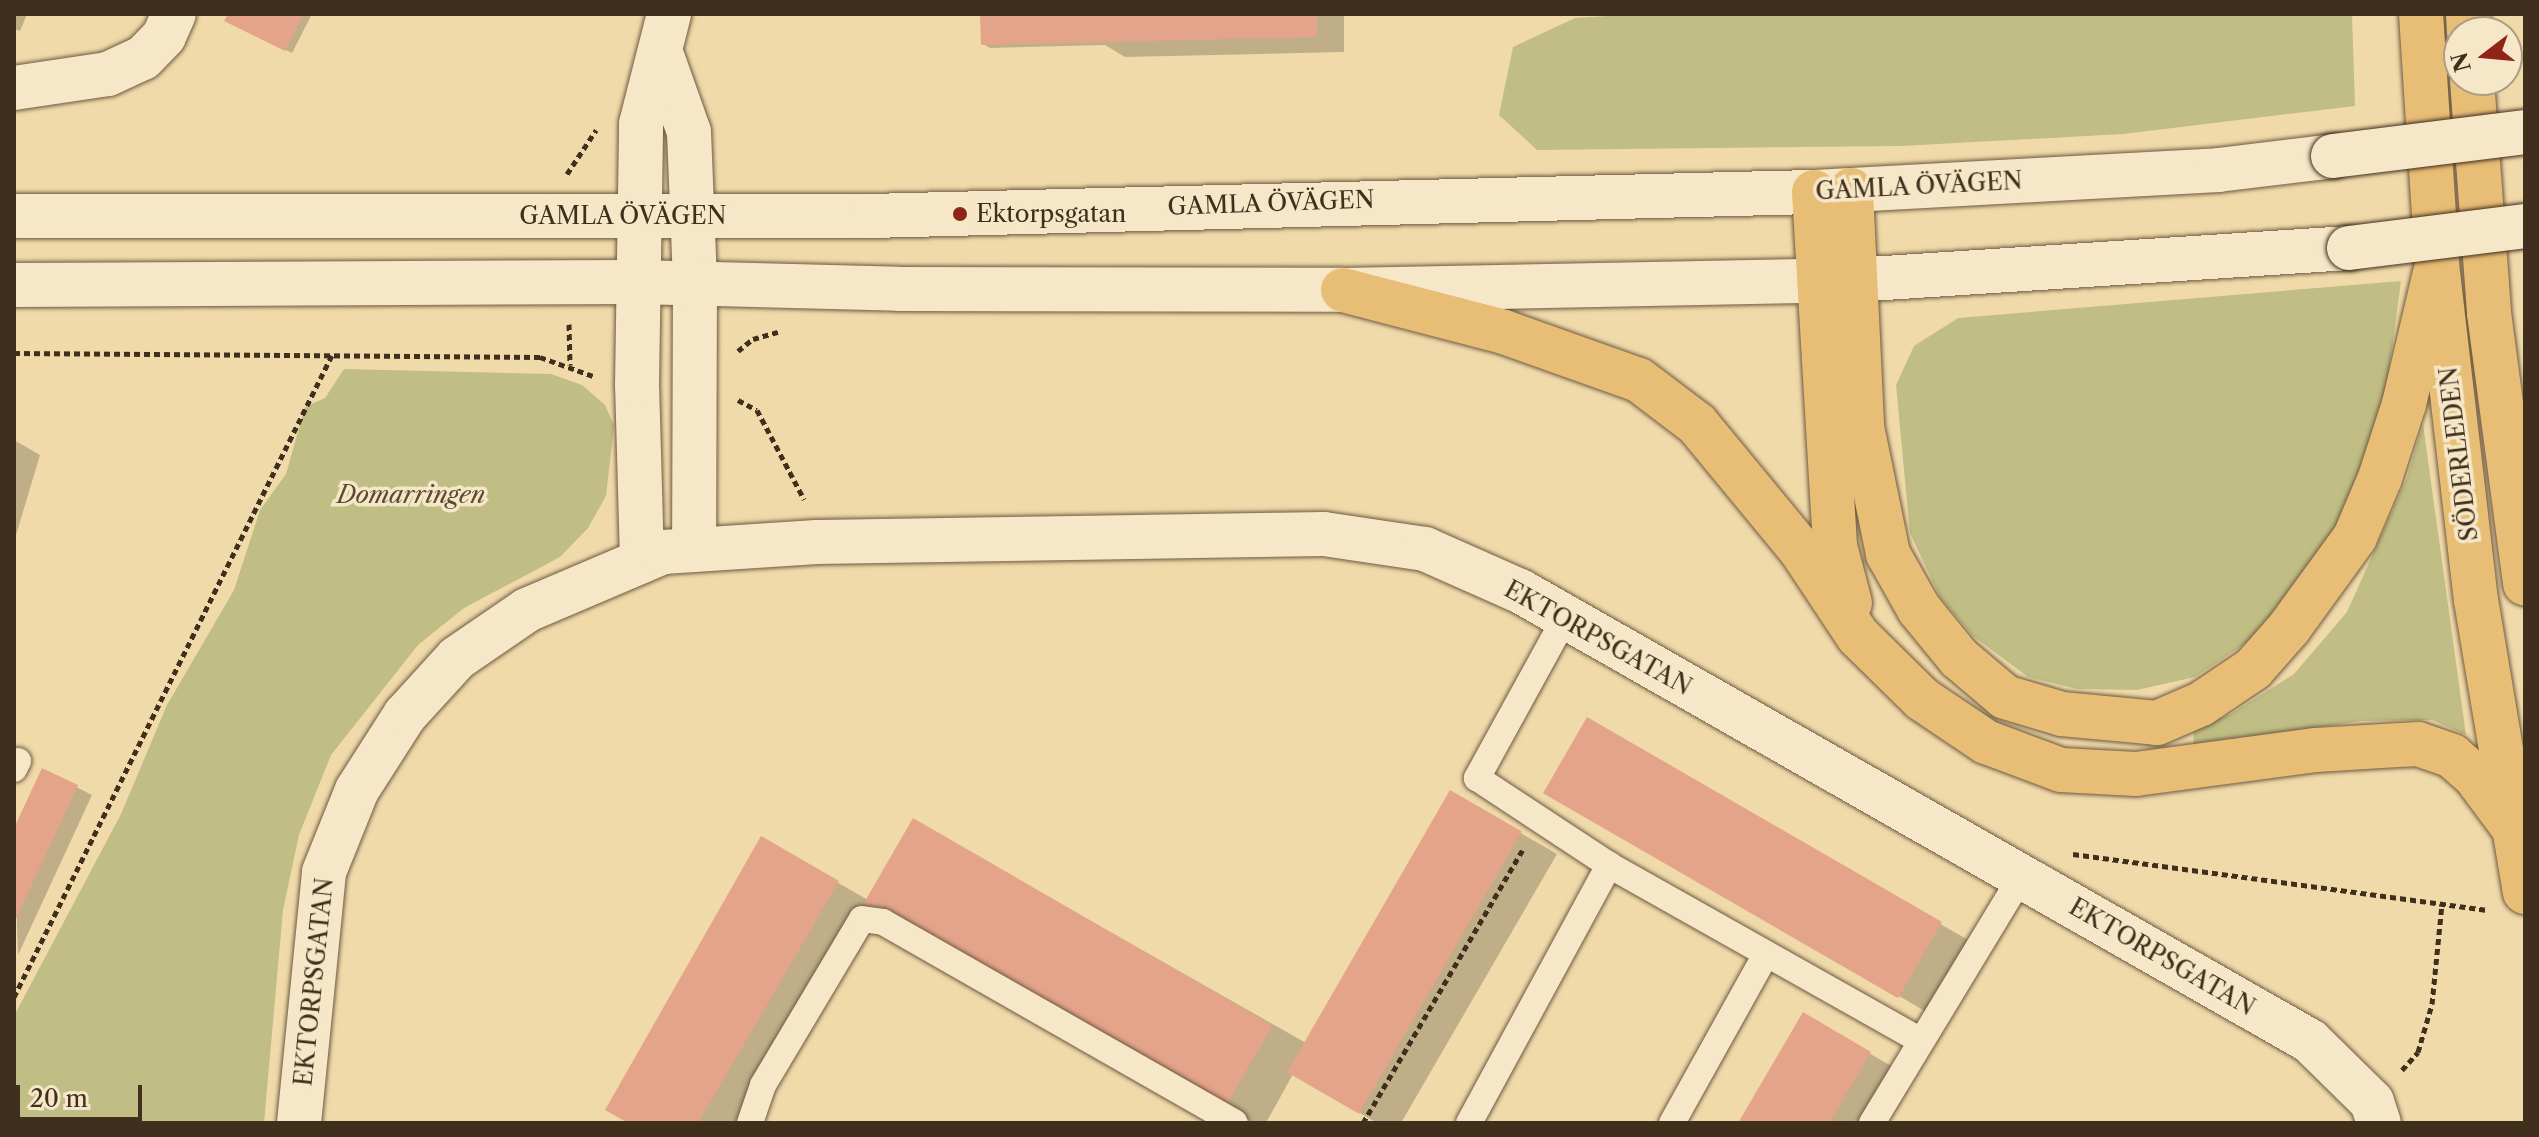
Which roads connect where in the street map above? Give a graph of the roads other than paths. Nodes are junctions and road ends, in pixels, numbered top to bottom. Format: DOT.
graph roads {
  1 [pos="174,14"];
  2 [pos="2421,14"];
  3 [pos="665,33"];
  4 [pos="14,88"];
  5 [pos="2473,96"];
  6 [pos="2525,132"];
  7 [pos="1832,191"];
  8 [pos="638,215"];
  9 [pos="14,216"];
  10 [pos="693,216"];
  11 [pos="2525,226"];
  12 [pos="2437,264"];
  13 [pos="1836,280"];
  14 [pos="637,282"];
  15 [pos="695,282"];
  16 [pos="14,285"];
  17 [pos="1343,290"];
  18 [pos="694,550"];
  19 [pos="642,561"];
  20 [pos="2525,584"];
  21 [pos="1565,618"];
  22 [pos="1858,636"];
  23 [pos="2512,826"];
  24 [pos="1609,865"];
  25 [pos="2021,877"];
  26 [pos="2525,892"];
  27 [pos="1766,954"];
  28 [pos="1921,1041"];
  29 [pos="2375,1113"];
  30 [pos="299,1123"];
  31 [pos="750,1123"];
  32 [pos="1235,1123"];
  33 [pos="1469,1123"];
  34 [pos="1672,1123"];
  35 [pos="1872,1123"];
  1 -- 4 [label="main road"];
  2 -- 12 [label="highway, SÖDERLEDEN"];
  3 -- 8 [label="main road"];
  3 -- 10 [label="main road"];
  5 -- 20 [label="highway, SÖDERLEDEN"];
  6 -- 7 [label="main road, GAMLA ÖVÄGEN, bridge"];
  7 -- 10 [label="main road, GAMLA ÖVÄGEN"];
  7 -- 13 [label="highway"];
  8 -- 9 [label="main road, GAMLA ÖVÄGEN"];
  8 -- 10 [label="main road, GAMLA ÖVÄGEN"];
  8 -- 14 [label="main road"];
  10 -- 15 [label="main road"];
  11 -- 13 [label="main road, bridge"];
  12 -- 13 [label="highway"];
  12 -- 23 [label="highway, SÖDERLEDEN"];
  13 -- 17 [label="main road"];
  13 -- 22 [label="highway"];
  14 -- 15 [label="main road"];
  14 -- 16 [label="main road"];
  14 -- 19 [label="main road"];
  15 -- 17 [label="main road"];
  15 -- 18 [label="main road"];
  17 -- 22 [label="highway"];
  18 -- 19 [label="main road, EKTORPSGATAN"];
  18 -- 21 [label="main road, EKTORPSGATAN"];
  19 -- 30 [label="main road, EKTORPSGATAN"];
  21 -- 24 [label="lane"];
  21 -- 25 [label="main road, EKTORPSGATAN"];
  22 -- 23 [label="highway"];
  23 -- 26 [label="highway, SÖDERLEDEN"];
  24 -- 27 [label="lane"];
  24 -- 33 [label="lane"];
  25 -- 28 [label="lane"];
  25 -- 29 [label="main road, EKTORPSGATAN"];
  27 -- 28 [label="lane"];
  27 -- 34 [label="lane"];
  28 -- 35 [label="lane"];
  31 -- 32 [label="lane"];
}
